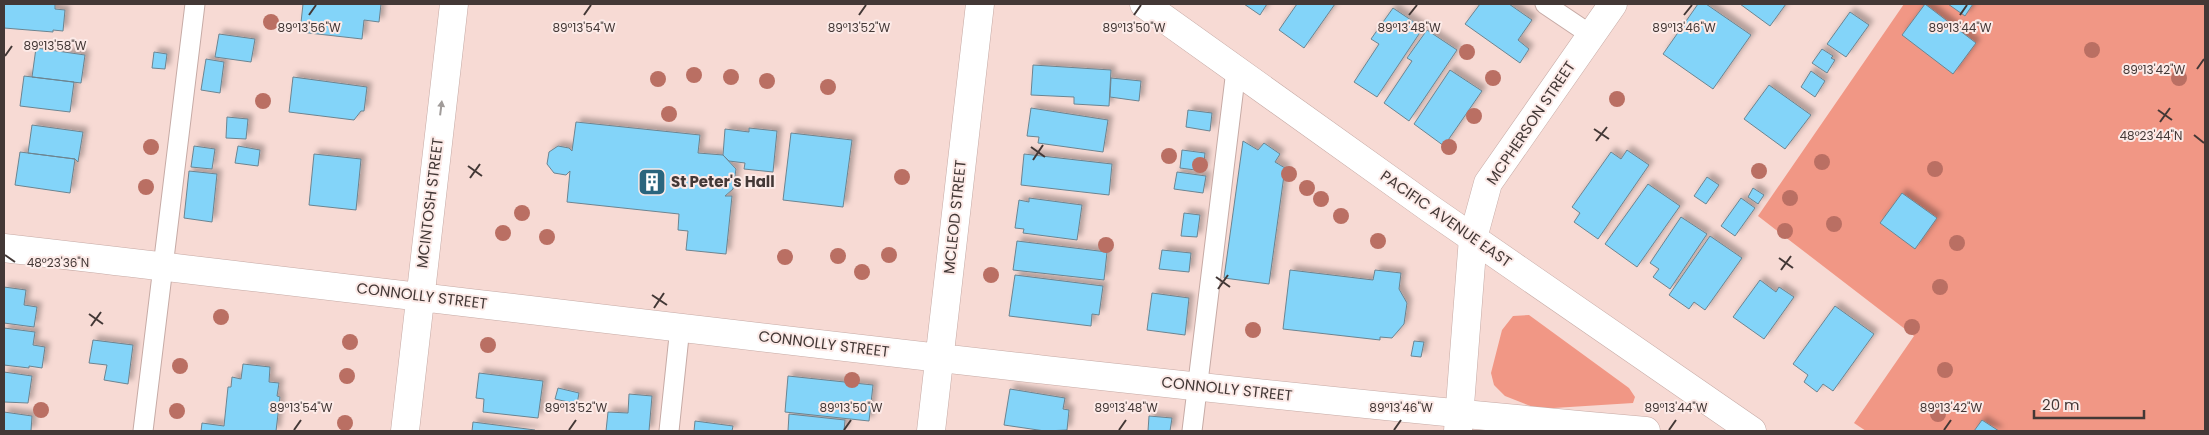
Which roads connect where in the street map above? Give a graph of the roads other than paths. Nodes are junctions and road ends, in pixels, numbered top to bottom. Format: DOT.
graph roads {
  1 [pos="195,4"];
  2 [pos="454,4"];
  3 [pos="980,4"];
  4 [pos="1144,4"];
  5 [pos="1545,4"];
  6 [pos="1613,4"];
  7 [pos="1591,35"];
  8 [pos="1236,70"];
  9 [pos="1472,238"];
  10 [pos="4,248"];
  11 [pos="164,266"];
  12 [pos="419,296"];
  13 [pos="680,327"];
  14 [pos="940,357"];
  15 [pos="1198,386"];
  16 [pos="1459,423"];
  17 [pos="143,431"];
  18 [pos="404,431"];
  19 [pos="669,431"];
  20 [pos="931,431"];
  21 [pos="1192,431"];
  22 [pos="1646,431"];
  23 [pos="1752,431"];
  1 -- 11 [label="lane"];
  12 -- 2 [label="street, MCINTOSH STREET, one-way"];
  3 -- 14 [label="street, MCLEOD STREET"];
  4 -- 8 [label="street, PACIFIC AVENUE EAST"];
  5 -- 7 [label="lane"];
  6 -- 7 [label="street, MCPHERSON STREET"];
  7 -- 9 [label="street, MCPHERSON STREET"];
  8 -- 9 [label="street, PACIFIC AVENUE EAST"];
  8 -- 15 [label="lane"];
  9 -- 16 [label="street, MCPHERSON STREET"];
  9 -- 23 [label="street, PACIFIC AVENUE EAST"];
  10 -- 11 [label="street, CONNOLLY STREET"];
  11 -- 12 [label="street, CONNOLLY STREET"];
  11 -- 17 [label="lane"];
  12 -- 13 [label="street, CONNOLLY STREET"];
  12 -- 18 [label="street, MCINTOSH STREET"];
  13 -- 14 [label="street, CONNOLLY STREET"];
  13 -- 19 [label="lane"];
  14 -- 15 [label="street, CONNOLLY STREET"];
  14 -- 20 [label="street, MCLEOD STREET"];
  15 -- 16 [label="street, CONNOLLY STREET"];
  15 -- 21 [label="lane"];
  16 -- 22 [label="street, CONNOLLY STREET"];
}
